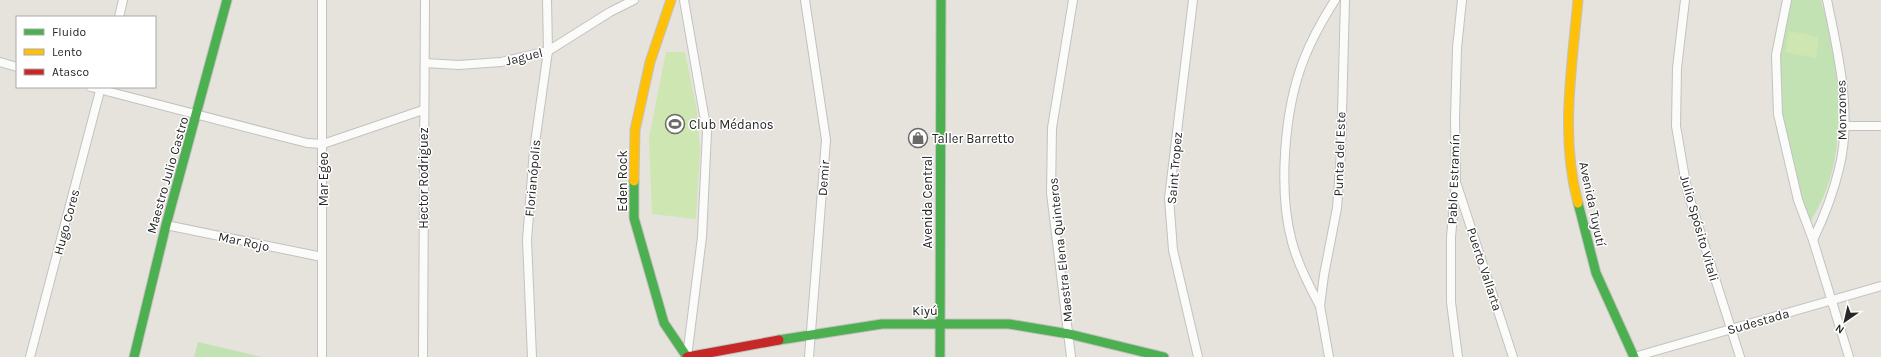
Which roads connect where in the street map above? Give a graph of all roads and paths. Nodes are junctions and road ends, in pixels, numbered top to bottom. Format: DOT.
graph roads {
  1 [pos="123,0"];
  2 [pos="227,0"];
  3 [pos="322,0"];
  4 [pos="425,0"];
  5 [pos="547,0"];
  6 [pos="634,0"];
  7 [pos="671,0"];
  8 [pos="684,0"];
  9 [pos="805,0"];
  10 [pos="941,0"];
  11 [pos="1073,0"];
  12 [pos="1192,0"];
  13 [pos="1335,0"];
  14 [pos="1345,0"];
  15 [pos="1462,0"];
  16 [pos="1578,0"];
  17 [pos="1685,0"];
  18 [pos="1787,0"];
  19 [pos="1827,0"];
  20 [pos="119,16"];
  21 [pos="548,51"];
  22 [pos="0,62"];
  23 [pos="425,63"];
  24 [pos="16,67"];
  25 [pos="101,88"];
  26 [pos="423,110"];
  27 [pos="197,115"];
  28 [pos="1844,126"];
  29 [pos="1881,126"];
  30 [pos="323,144"];
  31 [pos="1456,182"];
  32 [pos="166,225"];
  33 [pos="1813,240"];
  34 [pos="322,257"];
  35 [pos="1881,286"];
  36 [pos="1831,300"];
  37 [pos="1320,306"];
  38 [pos="940,323"];
  39 [pos="1731,328"];
  40 [pos="811,334"];
  41 [pos="1069,334"];
  42 [pos="30,357"];
  43 [pos="134,357"];
  44 [pos="322,357"];
  45 [pos="423,357"];
  46 [pos="532,357"];
  47 [pos="687,357"];
  48 [pos="809,357"];
  49 [pos="940,357"];
  50 [pos="1071,357"];
  51 [pos="1164,357"];
  52 [pos="1198,357"];
  53 [pos="1329,357"];
  54 [pos="1458,357"];
  55 [pos="1513,357"];
  56 [pos="1634,357"];
  57 [pos="1740,357"];
  58 [pos="1849,357"];
  1 -- 20 [label="street"];
  2 -- 27 [label="street, Maestro Julio Castro"];
  3 -- 30 [label="street, Mar Egeo"];
  4 -- 23 [label="street, Hector Rodriguez"];
  5 -- 21 [label="street, Florianópolis"];
  6 -- 21 [label="street, Jaguel"];
  7 -- 47 [label="street, Eden Rock"];
  8 -- 47 [label="street"];
  9 -- 40 [label="street, Demir"];
  10 -- 38 [label="street, Avenida Central"];
  11 -- 41 [label="street, Maestra Elena Quinteros"];
  12 -- 52 [label="street, Saint Tropez"];
  13 -- 37 [label="street, Punta del Este"];
  14 -- 37 [label="street, Punta del Este"];
  15 -- 31 [label="street, Pablo Estramín"];
  16 -- 56 [label="street, Avenida Tuyutí"];
  17 -- 39 [label="street, Julio Spósito Vitali"];
  18 -- 33 [label="street"];
  19 -- 28 [label="street, Monzones"];
  21 -- 23 [label="street, Jaguel"];
  21 -- 46 [label="street, Florianópolis"];
  22 -- 24 [label="street"];
  23 -- 26 [label="street, Hector Rodriguez"];
  25 -- 27 [label="street"];
  25 -- 42 [label="street, Hugo Cores"];
  26 -- 30 [label="street"];
  26 -- 45 [label="street, Hector Rodriguez"];
  27 -- 30 [label="street"];
  27 -- 32 [label="street, Maestro Julio Castro"];
  28 -- 29 [label="street"];
  28 -- 33 [label="street, Monzones"];
  30 -- 34 [label="street, Mar Egeo"];
  31 -- 54 [label="street, Pablo Estramín"];
  31 -- 55 [label="street, Puerto Vallarta"];
  32 -- 34 [label="street, Mar Rojo"];
  32 -- 43 [label="street, Maestro Julio Castro"];
  33 -- 36 [label="street"];
  34 -- 44 [label="street, Mar Egeo"];
  35 -- 36 [label="street, Sudestada"];
  36 -- 39 [label="street, Sudestada"];
  36 -- 58 [label="street"];
  37 -- 53 [label="street, Punta del Este"];
  38 -- 40 [label="street, Kiyú"];
  38 -- 41 [label="street, Kiyú"];
  38 -- 49 [label="street, Avenida Central"];
  39 -- 56 [label="street, Sudestada"];
  39 -- 57 [label="street, Julio Spósito Vitali"];
  40 -- 47 [label="street, Kiyú"];
  40 -- 48 [label="street, Demir"];
  41 -- 50 [label="street, Maestra Elena Quinteros"];
  41 -- 51 [label="street, Kiyú"];
}
